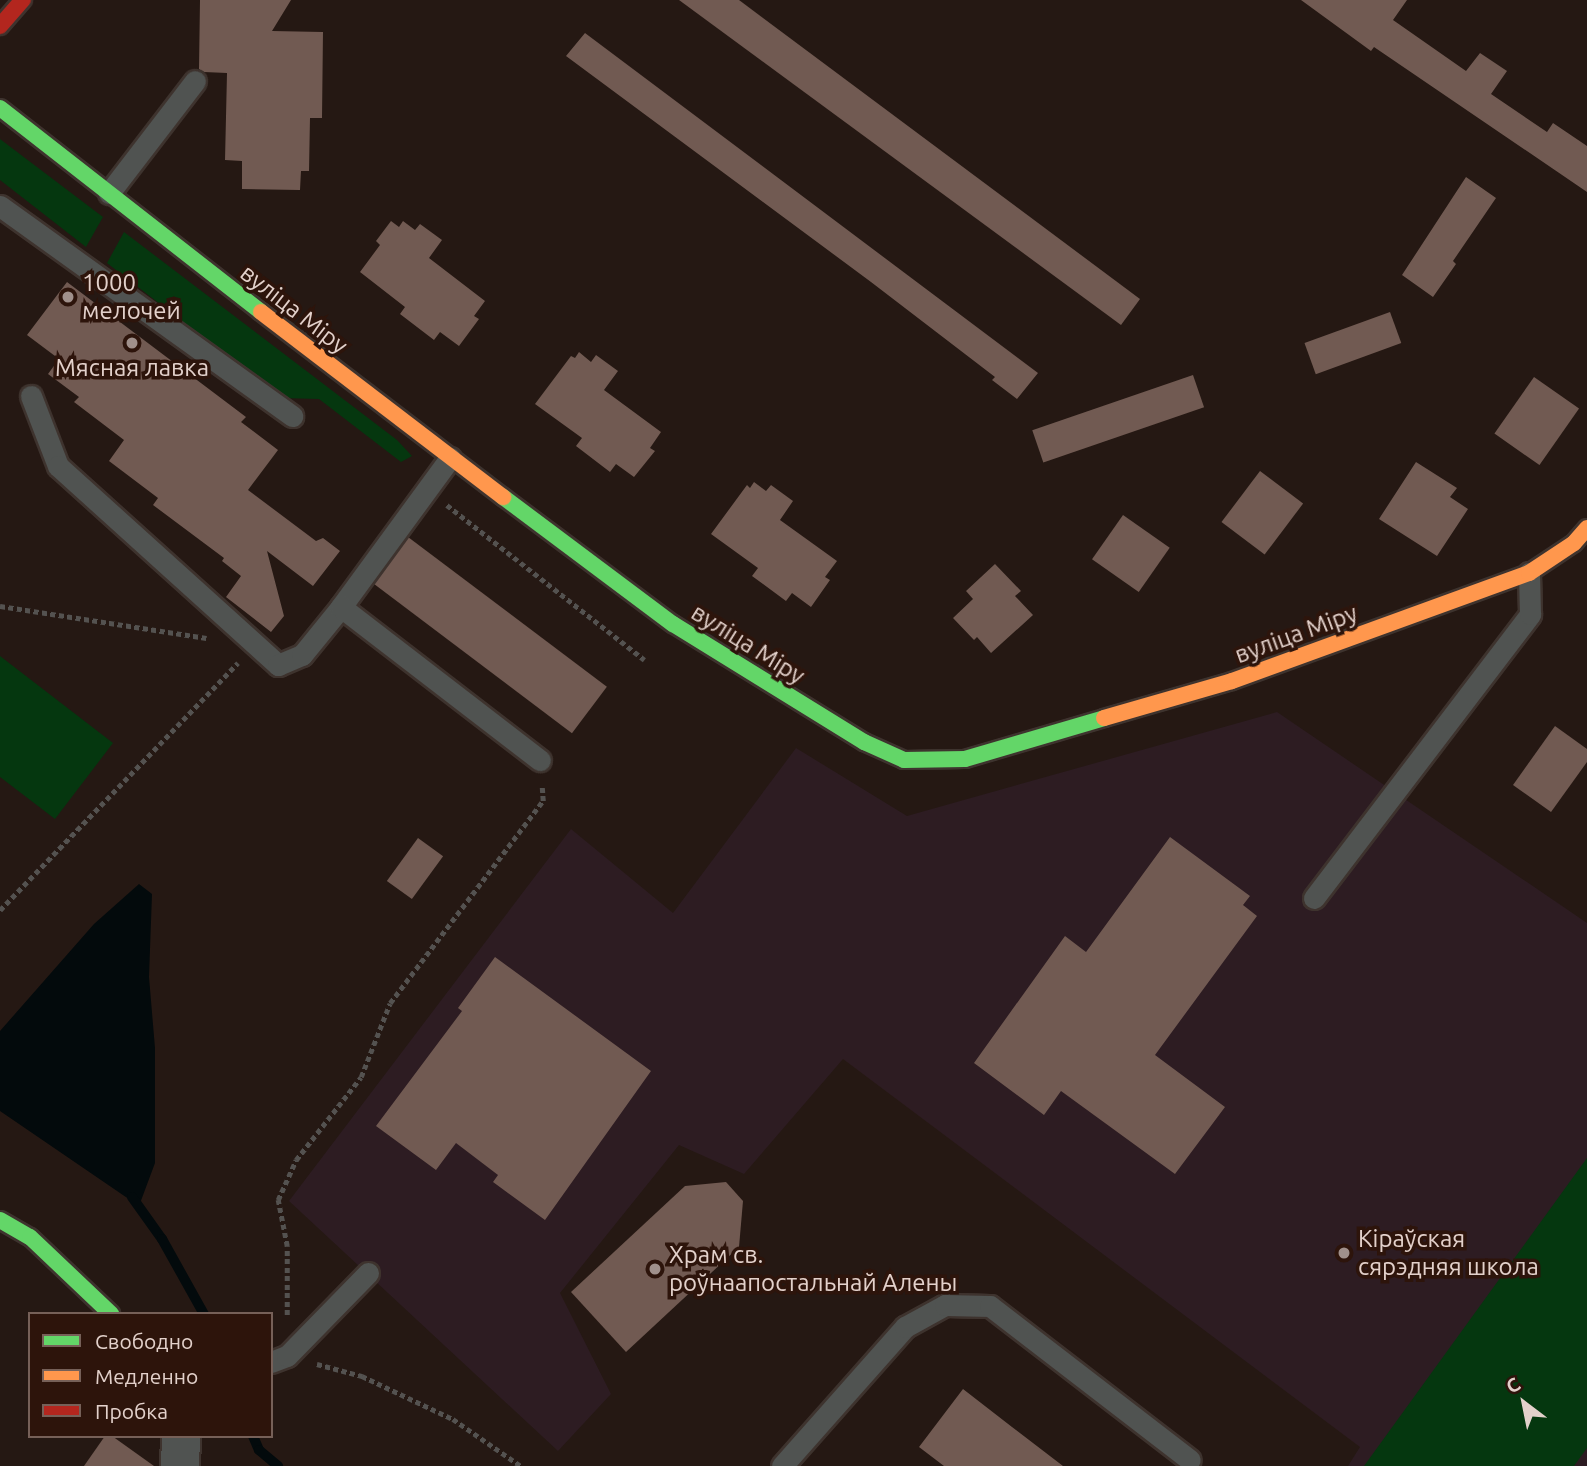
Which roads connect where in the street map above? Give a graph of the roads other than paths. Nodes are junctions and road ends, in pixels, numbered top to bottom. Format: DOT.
graph roads {
  1 [pos="23,0"];
  2 [pos="0,26"];
  3 [pos="195,81"];
  4 [pos="0,108"];
  5 [pos="109,193"];
  6 [pos="0,206"];
  7 [pos="31,396"];
  8 [pos="292,416"];
  9 [pos="450,458"];
  10 [pos="1587,528"];
  11 [pos="1529,573"];
  12 [pos="341,607"];
  13 [pos="540,760"];
  14 [pos="1314,898"];
  15 [pos="0,1220"];
  16 [pos="368,1273"];
  17 [pos="109,1312"];
  18 [pos="279,1359"];
  19 [pos="181,1438"];
  20 [pos="1190,1460"];
  21 [pos="180,1466"];
  22 [pos="782,1466"];
  1 -- 2 [label="street"];
  3 -- 5 [label="lane"];
  4 -- 5 [label="street, вуліца Міру"];
  5 -- 9 [label="street, вуліца Міру"];
  6 -- 8 [label="lane"];
  7 -- 12 [label="lane"];
  9 -- 11 [label="street, вуліца Міру"];
  9 -- 12 [label="lane"];
  10 -- 11 [label="street, вуліца Міру"];
  11 -- 14 [label="lane"];
  12 -- 13 [label="lane"];
  15 -- 17 [label="street"];
  16 -- 18 [label="lane"];
  19 -- 21 [label="street"];
  20 -- 22 [label="lane"];
}
